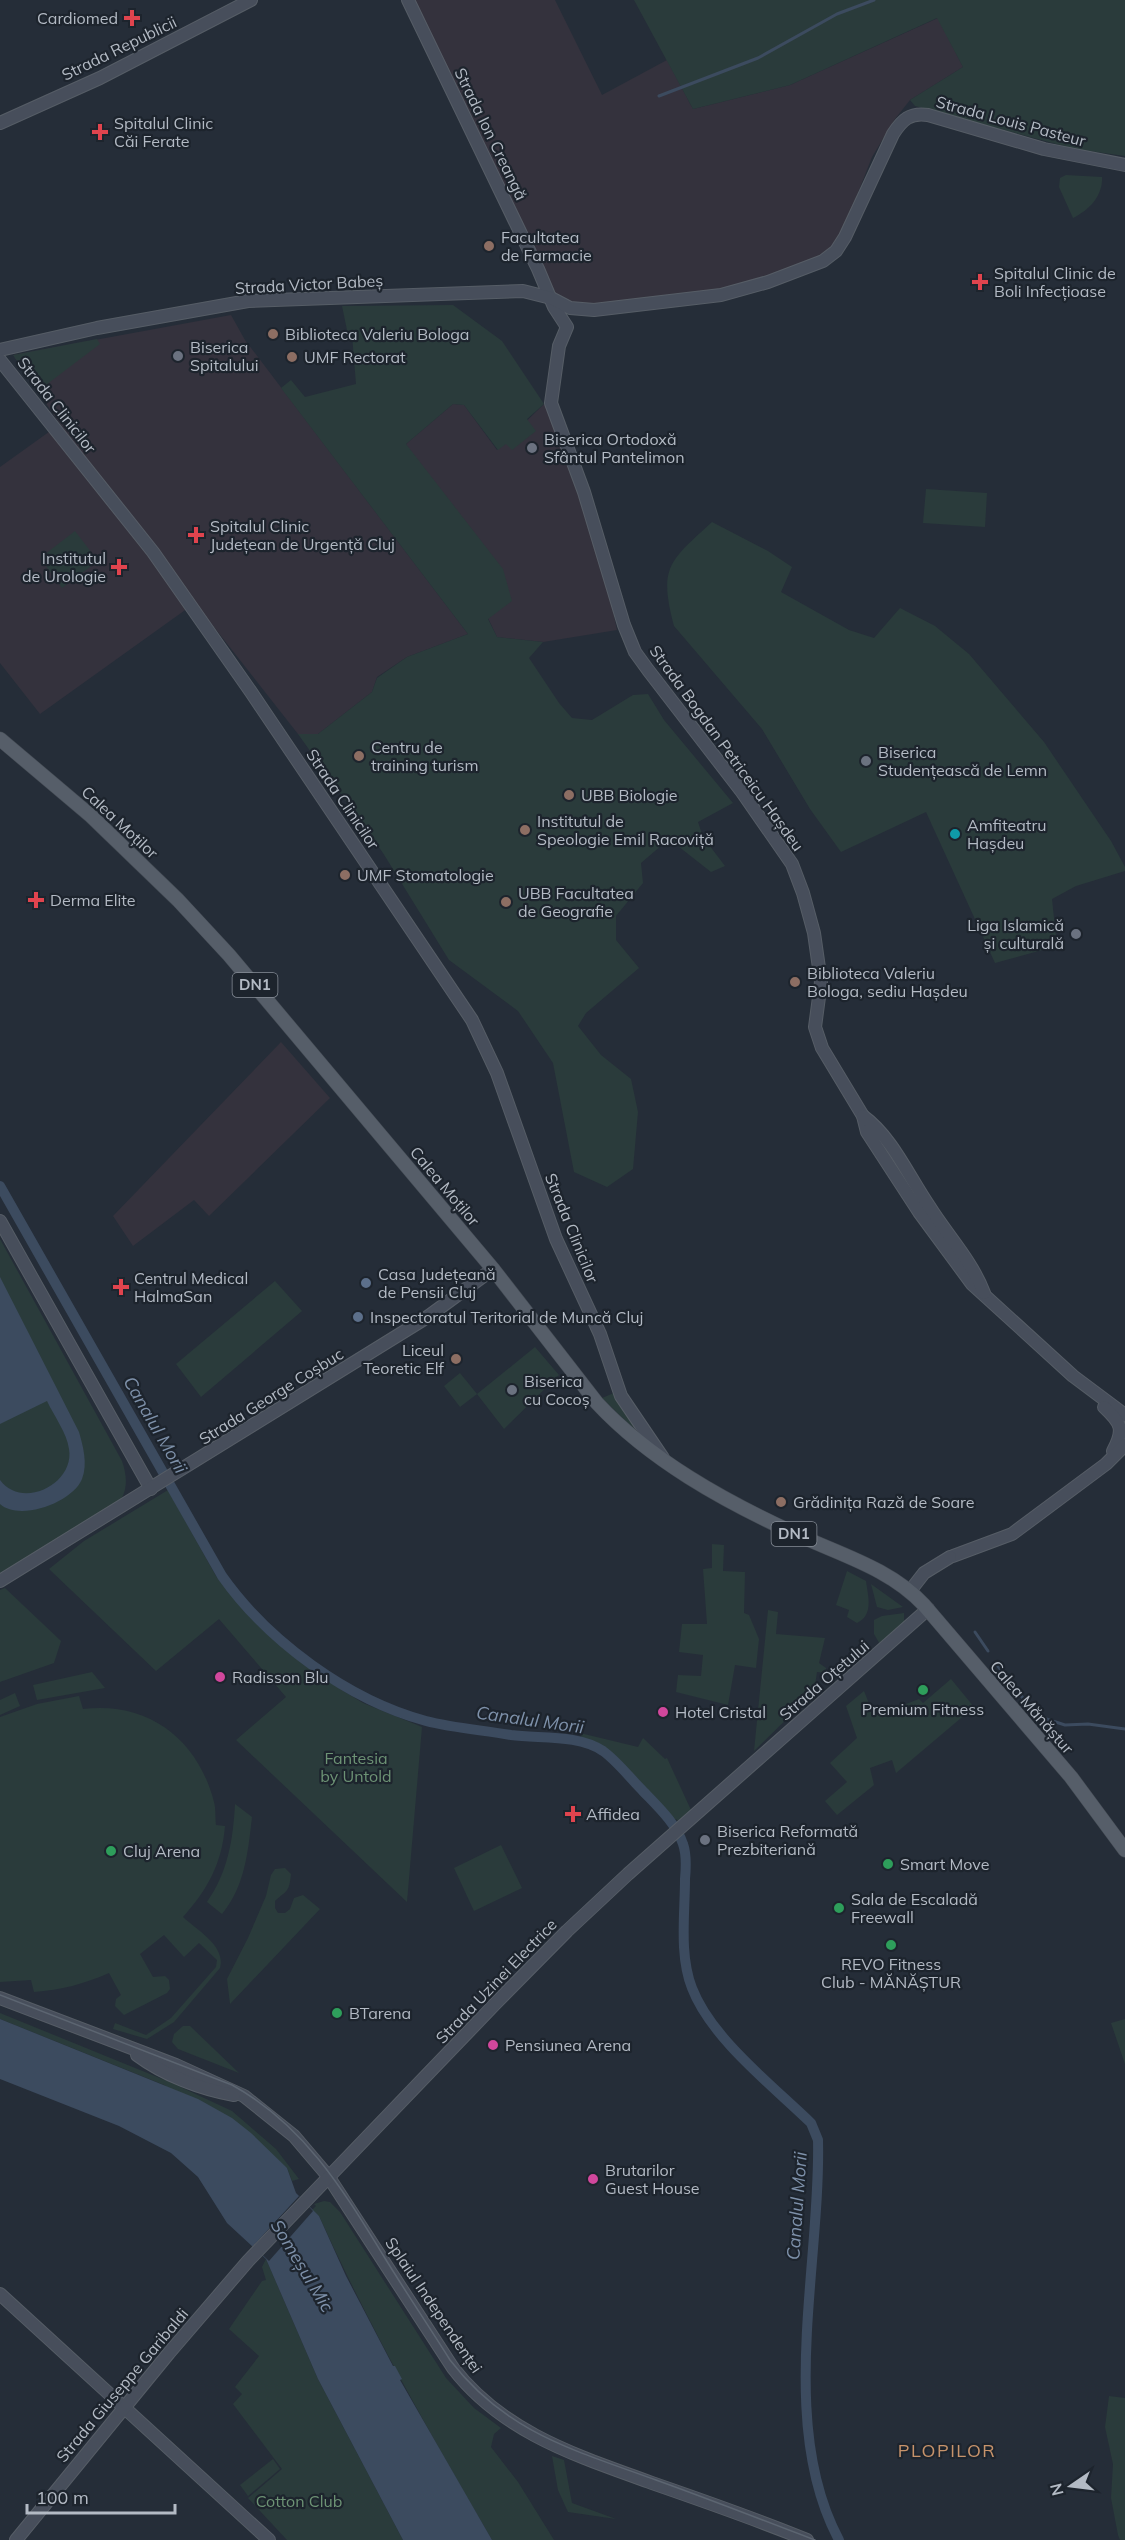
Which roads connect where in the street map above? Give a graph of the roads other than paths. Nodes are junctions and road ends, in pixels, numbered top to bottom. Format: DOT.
graph roads {
  1 [pos="251,0"];
  2 [pos="408,0"];
  3 [pos="0,123"];
  4 [pos="1125,165"];
  5 [pos="551,298"];
  6 [pos="567,327"];
  7 [pos="0,350"];
  8 [pos="0,360"];
  9 [pos="0,739"];
  10 [pos="0,1221"];
  11 [pos="493,1269"];
  12 [pos="1073,1377"];
  13 [pos="1125,1415"];
  14 [pos="1125,1445"];
  15 [pos="664,1459"];
  16 [pos="1106,1464"];
  17 [pos="151,1489"];
  18 [pos="0,1581"];
  19 [pos="909,1591"];
  20 [pos="928,1609"];
  21 [pos="696,1817"];
  22 [pos="1125,1850"];
  23 [pos="0,1998"];
  24 [pos="328,2176"];
  25 [pos="306,2199"];
  26 [pos="0,2294"];
  27 [pos="125,2407"];
  28 [pos="15,2540"];
  29 [pos="269,2540"];
  30 [pos="807,2540"];
  1 -- 3 [label="main road, Strada Republicii"];
  2 -- 5 [label="main road, Strada Ion Creangă"];
  4 -- 5 [label="main road, Strada Louis Pasteur"];
  5 -- 6 [label="main road, Strada Ion Creangă"];
  5 -- 7 [label="main road, Strada Victor Babeș"];
  6 -- 12 [label="main road, Strada Bogdan Petriceicu Hașdeu"];
  8 -- 15 [label="main road, Strada Clinicilor"];
  9 -- 11 [label="main road, Calea Moților / DN1"];
  10 -- 17 [label="main road"];
  11 -- 15 [label="main road, Calea Moților / DN1"];
  11 -- 17 [label="main road, Strada George Coșbuc"];
  12 -- 13 [label="main road, Strada Bogdan Petriceicu Hașdeu"];
  12 -- 16 [label="main road, Strada Bogdan Petriceicu Hașdeu"];
  14 -- 16 [label="main road"];
  15 -- 19 [label="main road, Calea Moților / DN1"];
  16 -- 19 [label="main road"];
  17 -- 18 [label="main road, Strada George Coșbuc"];
  19 -- 20 [label="main road, Calea Mănăștur / DN1"];
  20 -- 21 [label="main road, Strada Oțetului"];
  20 -- 22 [label="main road, Calea Mănăștur / DN1"];
  21 -- 24 [label="main road, Strada Uzinei Electrice"];
  23 -- 24 [label="main road, Splaiul Independenței"];
  24 -- 25 [label="main road, Strada Uzinei Electrice"];
  24 -- 30 [label="main road, Splaiul Independenței"];
  25 -- 27 [label="main road, Strada Giuseppe Garibaldi"];
  26 -- 27 [label="main road"];
  27 -- 28 [label="main road, Strada Giuseppe Garibaldi"];
  27 -- 29 [label="main road"];
}
